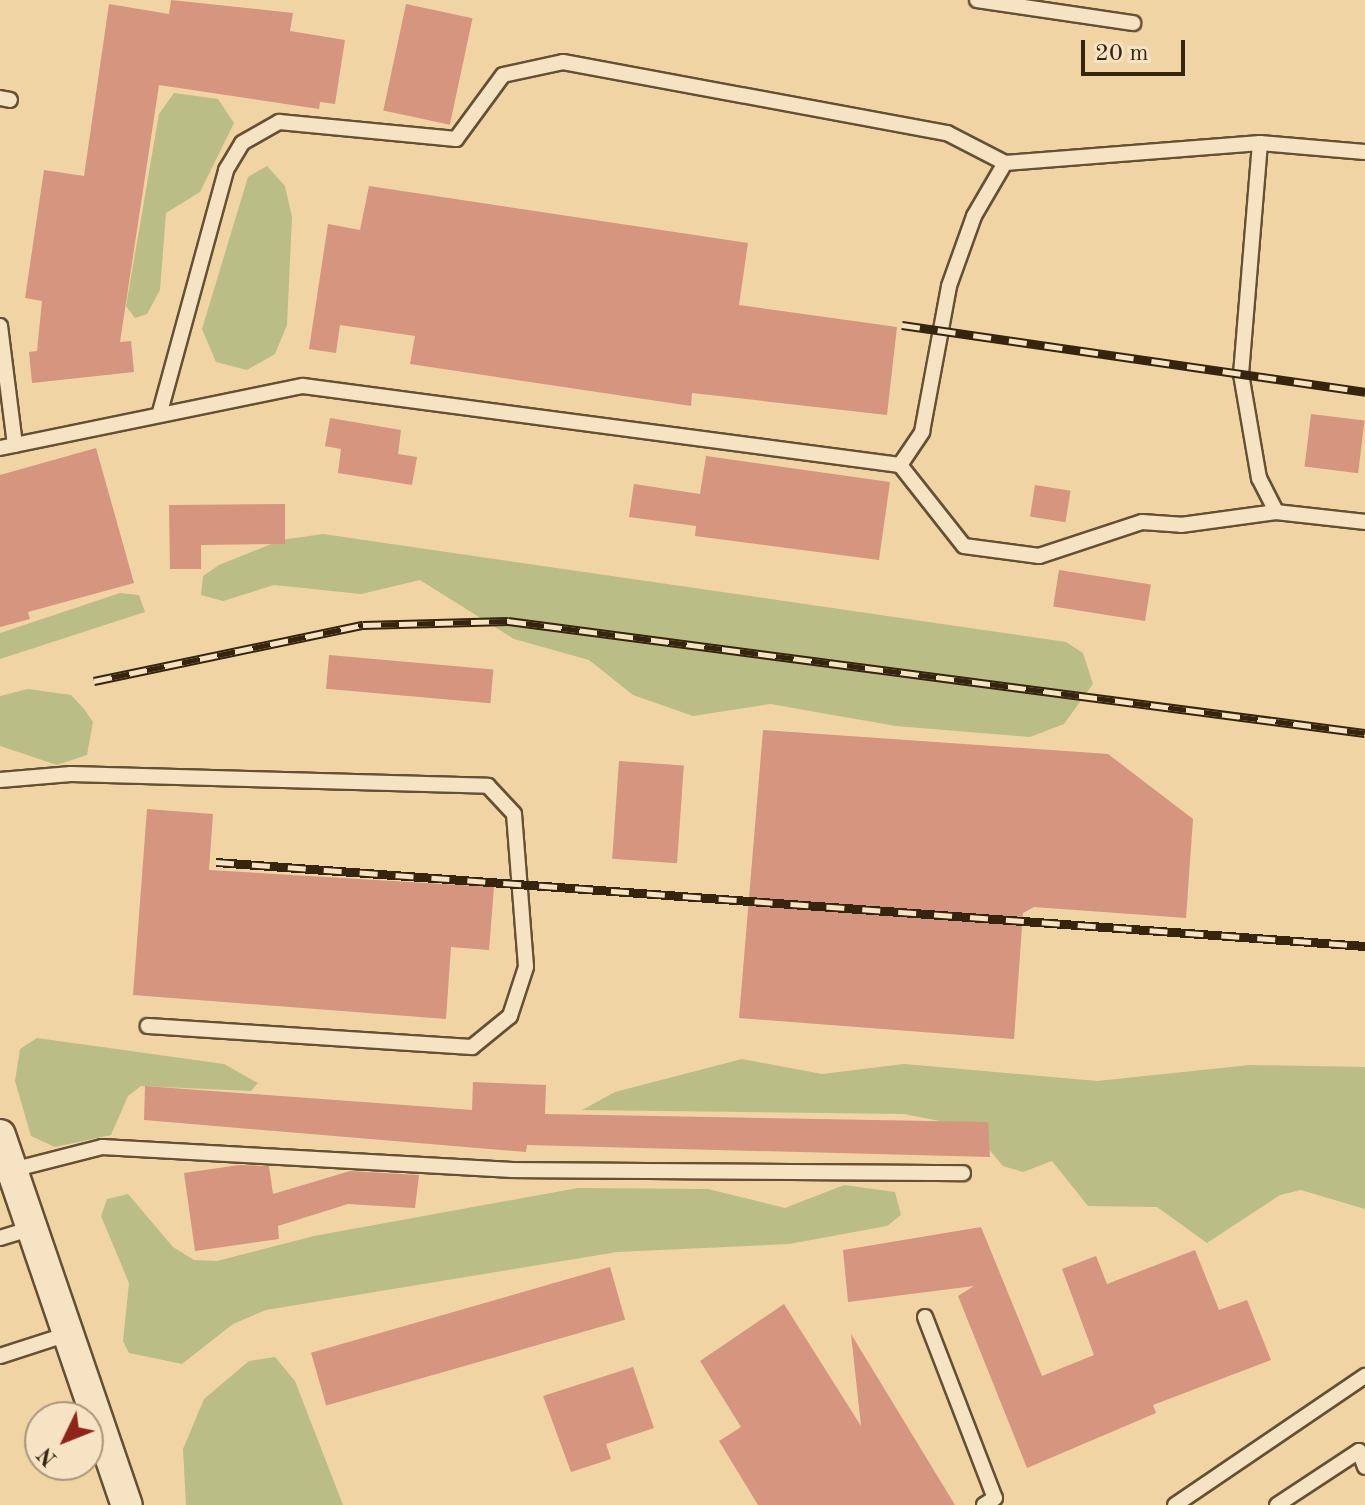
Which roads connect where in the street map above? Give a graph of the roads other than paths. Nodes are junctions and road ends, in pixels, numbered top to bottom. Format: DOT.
graph roads {
  1 [pos="977,0"];
  2 [pos="1059,6"];
  3 [pos="1133,23"];
  4 [pos="1260,143"];
  5 [pos="1365,152"];
  6 [pos="1005,163"];
  7 [pos="0,326"];
  8 [pos="160,412"];
  9 [pos="7,446"];
  10 [pos="900,465"];
  11 [pos="1276,512"];
  12 [pos="1365,522"];
  13 [pos="0,780"];
  14 [pos="148,1026"];
  15 [pos="0,1135"];
  16 [pos="12,1170"];
  17 [pos="963,1173"];
  18 [pos="32,1228"];
  19 [pos="0,1238"];
  20 [pos="925,1317"];
  21 [pos="68,1334"];
  22 [pos="0,1356"];
  23 [pos="1365,1376"];
  24 [pos="1365,1467"];
  25 [pos="127,1505"];
  26 [pos="984,1505"];
  27 [pos="1175,1505"];
  28 [pos="1277,1505"];
  1 -- 2 [label="lane"];
  2 -- 3 [label="lane"];
  4 -- 5 [label="lane"];
  4 -- 6 [label="lane"];
  4 -- 11 [label="lane"];
  6 -- 8 [label="lane"];
  6 -- 10 [label="lane"];
  7 -- 9 [label="lane"];
  8 -- 9 [label="lane"];
  8 -- 10 [label="lane"];
  10 -- 11 [label="lane"];
  11 -- 12 [label="lane"];
  13 -- 14 [label="lane"];
  15 -- 16 [label="street"];
  16 -- 17 [label="lane"];
  16 -- 18 [label="street"];
  18 -- 19 [label="lane"];
  18 -- 21 [label="street"];
  20 -- 26 [label="lane"];
  21 -- 22 [label="lane"];
  21 -- 25 [label="street"];
  23 -- 27 [label="lane"];
  24 -- 28 [label="lane"];
}
